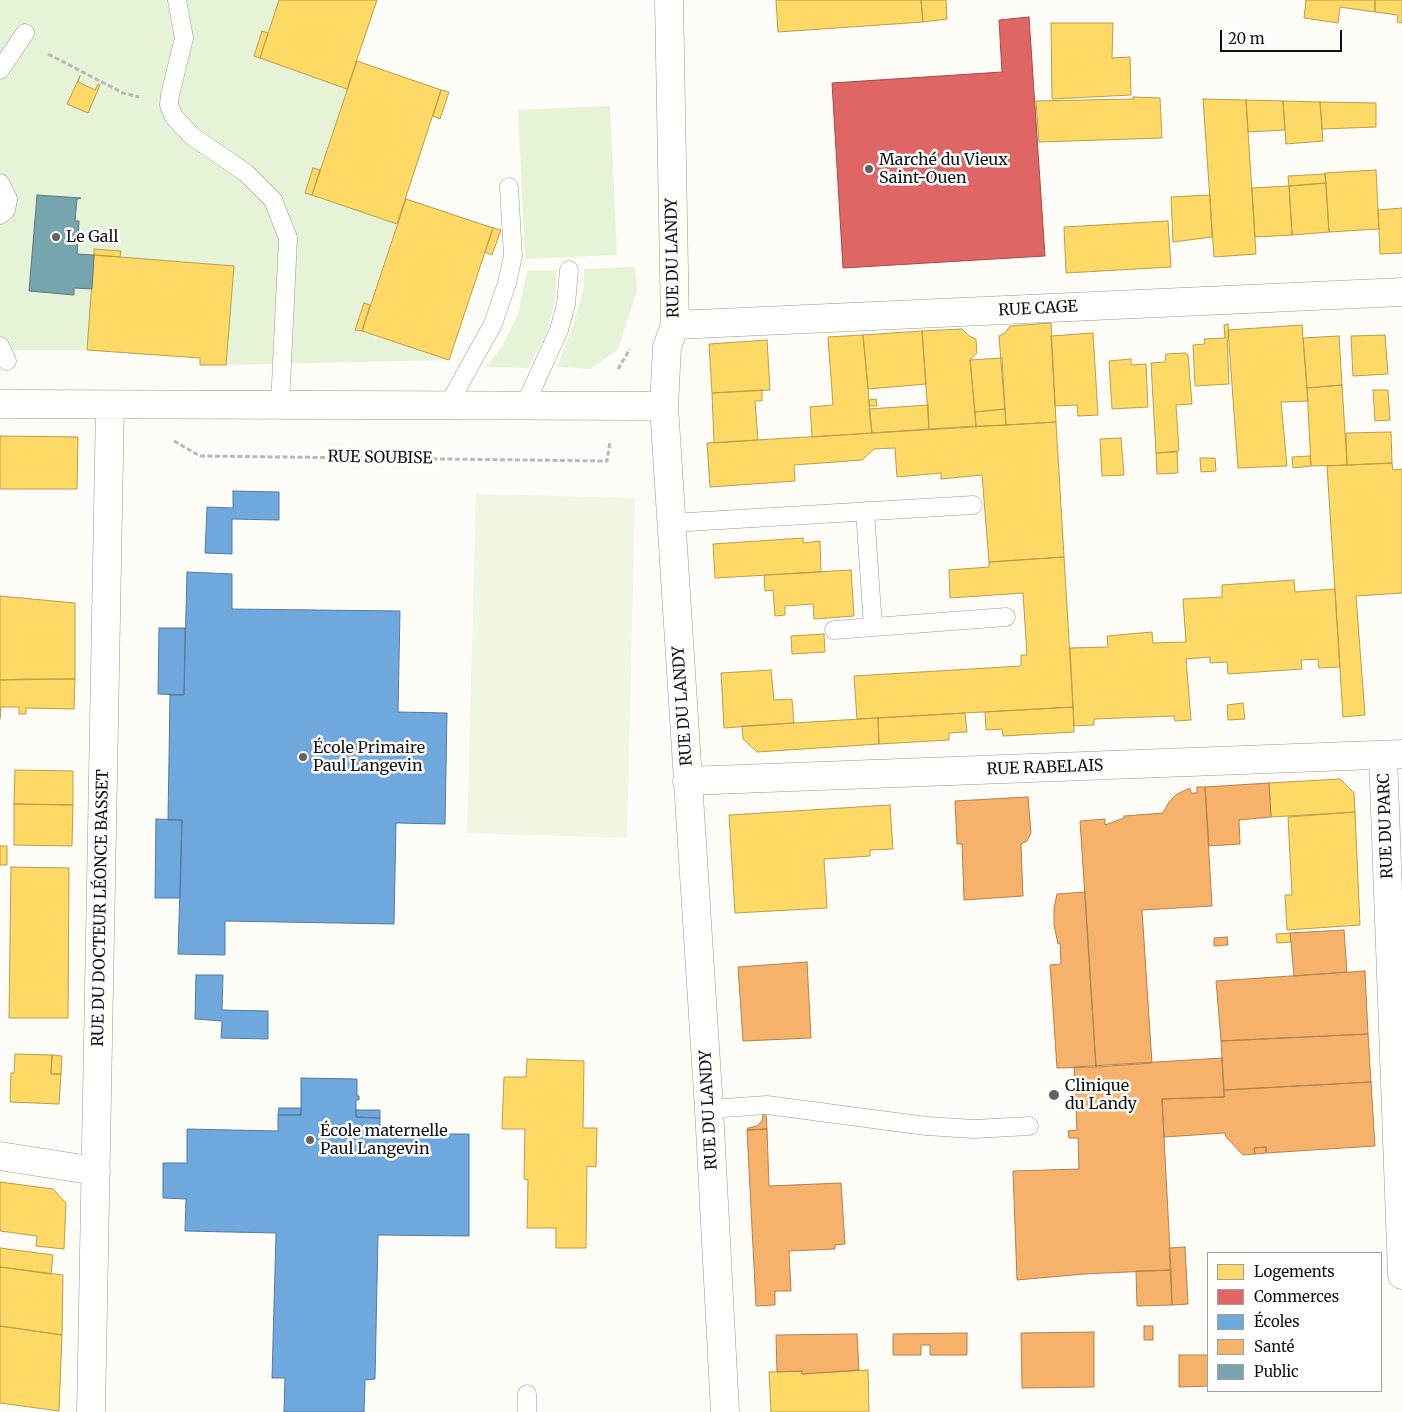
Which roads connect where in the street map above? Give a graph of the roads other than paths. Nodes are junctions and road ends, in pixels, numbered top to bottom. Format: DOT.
graph roads {
  1 [pos="177,0"];
  2 [pos="668,0"];
  3 [pos="25,33"];
  4 [pos="0,70"];
  5 [pos="0,184"];
  6 [pos="510,187"];
  7 [pos="0,215"];
  8 [pos="569,270"];
  9 [pos="1402,292"];
  10 [pos="675,325"];
  11 [pos="0,404"];
  12 [pos="110,405"];
  13 [pos="280,405"];
  14 [pos="448,405"];
  15 [pos="525,405"];
  16 [pos="664,406"];
  17 [pos="973,505"];
  18 [pos="864,511"];
  19 [pos="671,523"];
  20 [pos="1006,617"];
  21 [pos="873,628"];
  22 [pos="834,630"];
  23 [pos="1393,754"];
  24 [pos="687,781"];
  25 [pos="709,1109"];
  26 [pos="1029,1126"];
  27 [pos="0,1156"];
  28 [pos="96,1171"];
  29 [pos="1400,1193"];
  30 [pos="1402,1275"];
  31 [pos="527,1394"];
  32 [pos="91,1412"];
  33 [pos="527,1412"];
  34 [pos="725,1412"];
  1 -- 13 [label="lane"];
  2 -- 10 [label="street, RUE DU LANDY"];
  3 -- 4 [label="lane"];
  5 -- 7 [label="lane"];
  6 -- 14 [label="lane"];
  8 -- 15 [label="lane"];
  9 -- 10 [label="street, RUE CAGE"];
  10 -- 16 [label="street, RUE DU LANDY"];
  11 -- 12 [label="street"];
  12 -- 13 [label="street"];
  12 -- 28 [label="street, RUE DU DOCTEUR LÉONCE BASSET"];
  13 -- 14 [label="street"];
  14 -- 15 [label="street"];
  15 -- 16 [label="street"];
  16 -- 19 [label="street, RUE DU LANDY"];
  17 -- 18 [label="lane"];
  18 -- 19 [label="lane"];
  18 -- 21 [label="lane"];
  19 -- 24 [label="street, RUE DU LANDY"];
  20 -- 21 [label="lane"];
  21 -- 22 [label="lane"];
  23 -- 24 [label="street, RUE RABELAIS"];
  23 -- 29 [label="street, RUE DU PARC"];
  24 -- 25 [label="street, RUE DU LANDY"];
  25 -- 26 [label="lane"];
  25 -- 34 [label="street, RUE DU LANDY"];
  27 -- 28 [label="street"];
  28 -- 32 [label="street, RUE DU DOCTEUR LÉONCE BASSET"];
  29 -- 30 [label="street, RUE DU PARC"];
  31 -- 33 [label="lane"];
}
